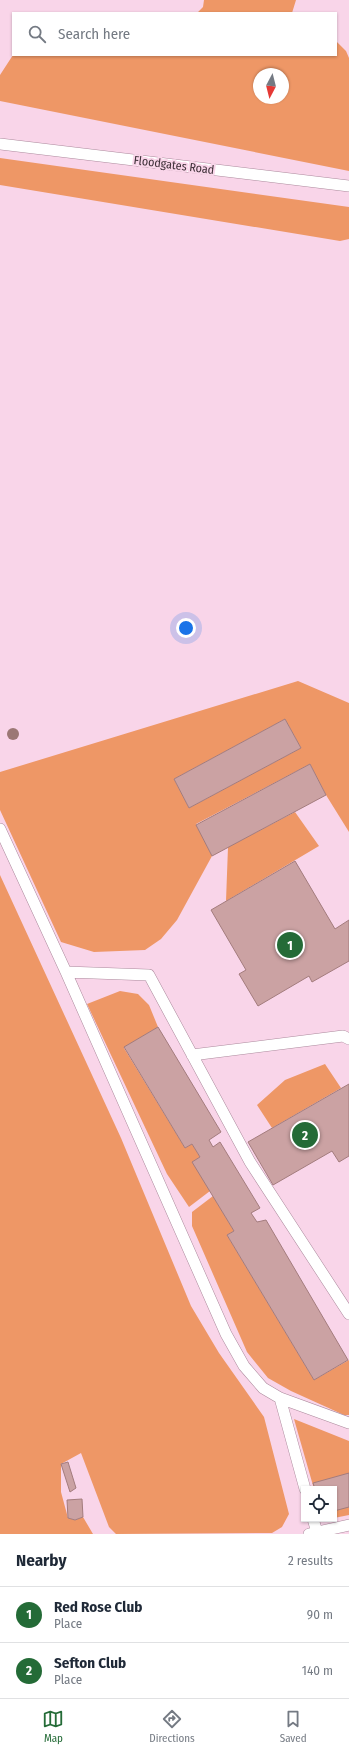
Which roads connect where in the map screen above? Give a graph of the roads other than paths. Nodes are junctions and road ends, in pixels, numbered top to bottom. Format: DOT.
graph roads {
  1 [pos="0,144"];
  2 [pos="349,186"];
  3 [pos="0,829"];
  4 [pos="66,972"];
  5 [pos="349,1039"];
  6 [pos="192,1054"];
  7 [pos="349,1314"];
  8 [pos="280,1398"];
  9 [pos="349,1423"];
  10 [pos="304,1486"];
  11 [pos="313,1522"];
  12 [pos="349,1525"];
  13 [pos="313,1533"];
  1 -- 2 [label="lane, Floodgates Road"];
  3 -- 4 [label="lane"];
  4 -- 6 [label="lane"];
  4 -- 8 [label="lane"];
  5 -- 6 [label="lane"];
  6 -- 7 [label="lane"];
  8 -- 9 [label="lane"];
  8 -- 10 [label="lane"];
  11 -- 13 [label="lane"];
  12 -- 13 [label="lane"];
}
